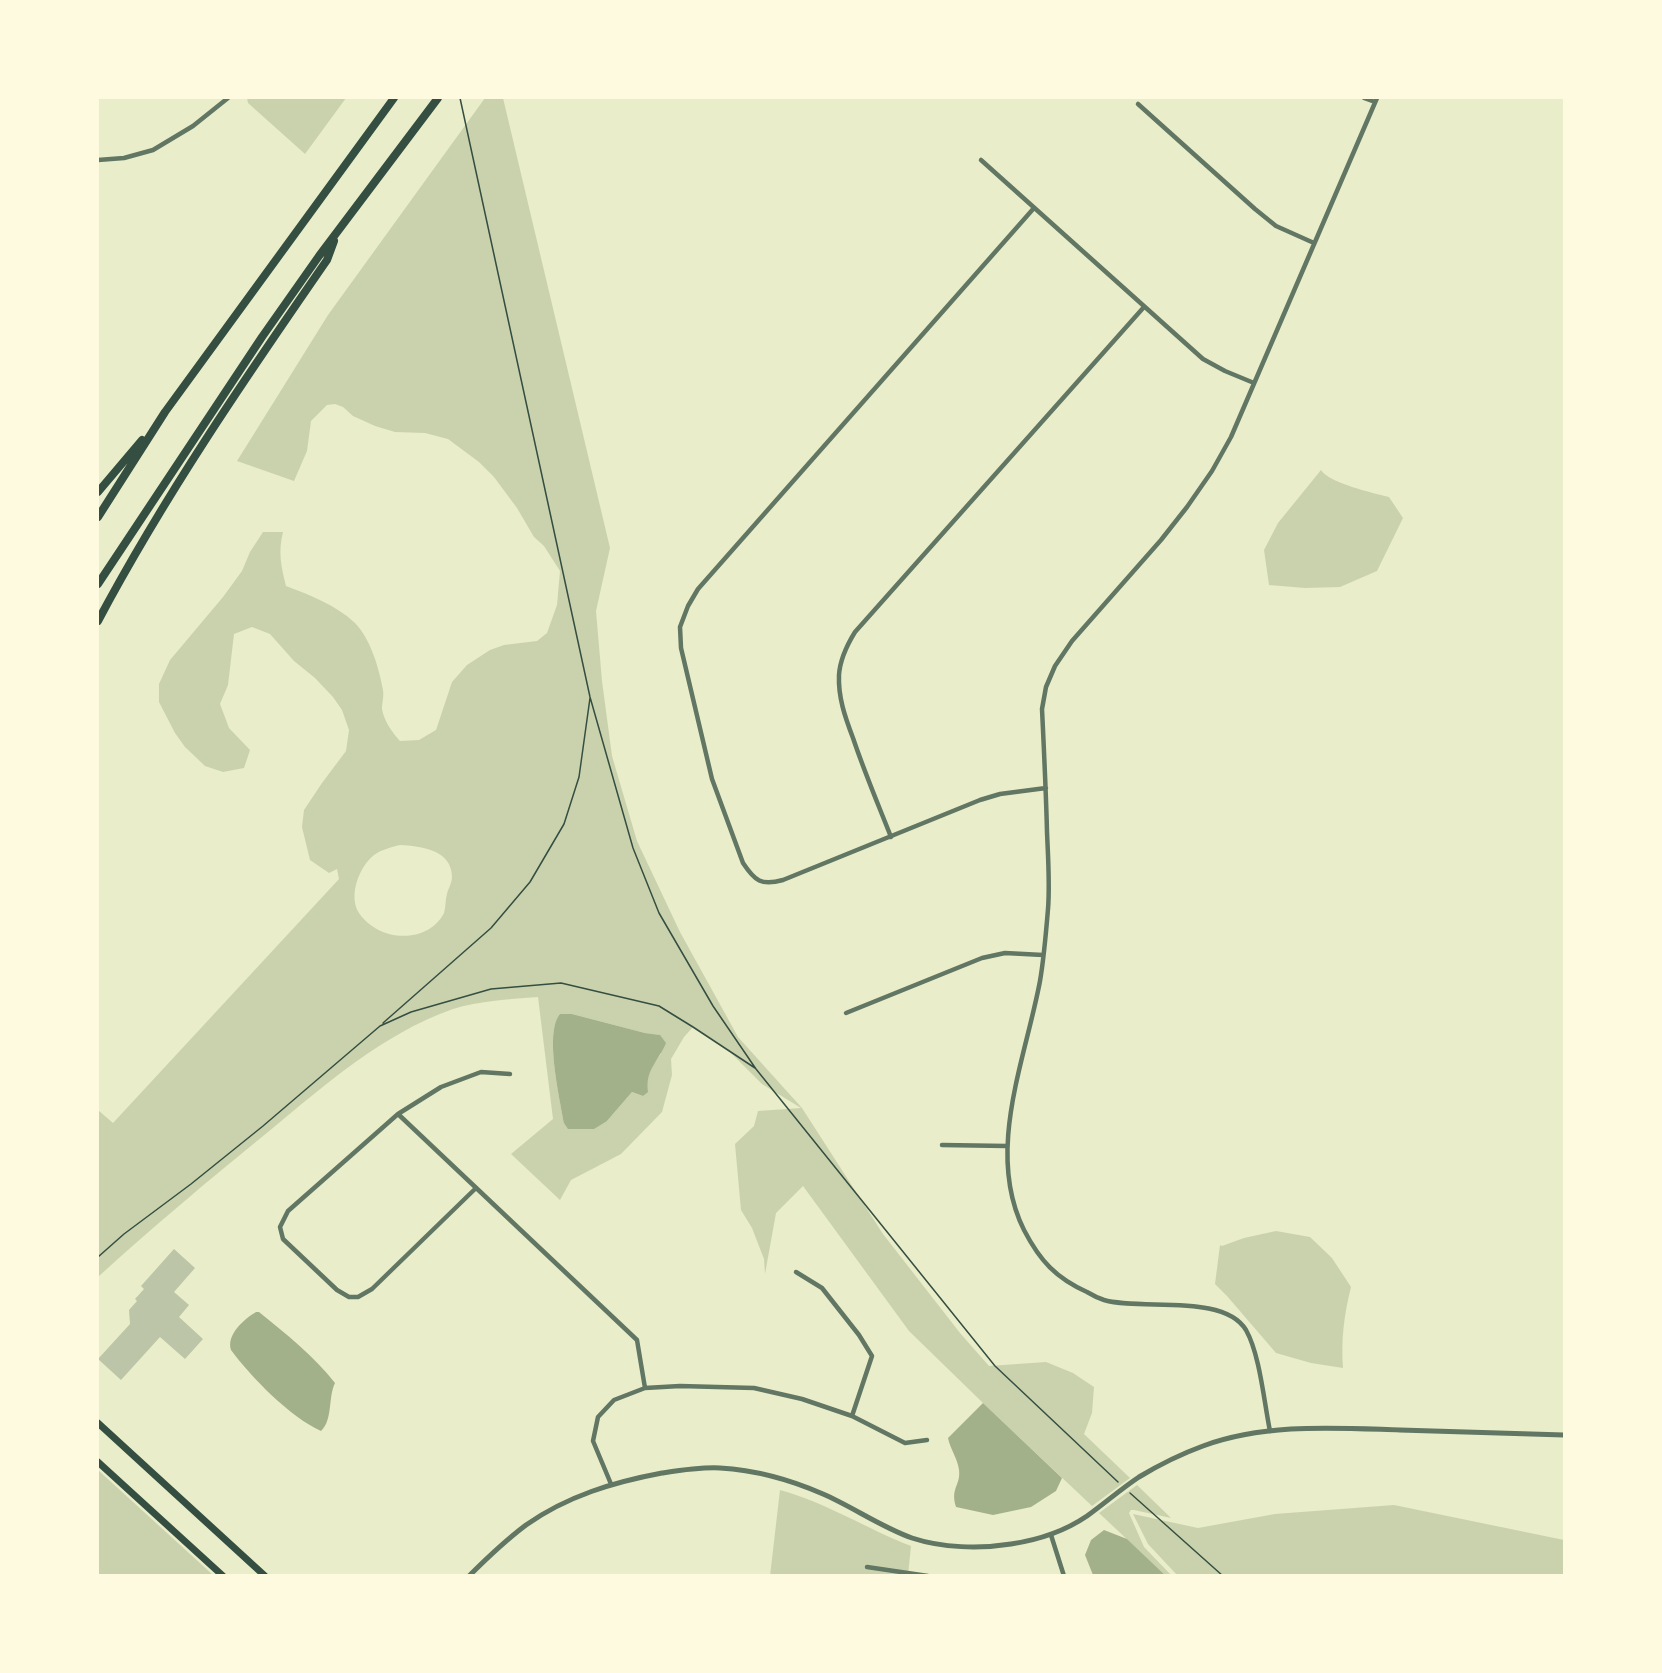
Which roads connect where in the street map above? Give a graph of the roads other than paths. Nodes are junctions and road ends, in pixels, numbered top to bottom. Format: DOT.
graph roads {
  1 [pos="228,98"];
  2 [pos="394,98"];
  3 [pos="438,98"];
  4 [pos="1364,98"];
  5 [pos="1376,100"];
  6 [pos="1138,104"];
  7 [pos="98,160"];
  8 [pos="981,160"];
  9 [pos="1034,208"];
  10 [pos="339,230"];
  11 [pos="1314,243"];
  12 [pos="1144,307"];
  13 [pos="1254,383"];
  14 [pos="165,412"];
  15 [pos="98,492"];
  16 [pos="98,517"];
  17 [pos="98,584"];
  18 [pos="98,621"];
  19 [pos="1046,788"];
  20 [pos="891,837"];
  21 [pos="1043,955"];
  22 [pos="846,1013"];
  23 [pos="510,1074"];
  24 [pos="398,1114"];
  25 [pos="942,1145"];
  26 [pos="1007,1146"];
  27 [pos="476,1188"];
  28 [pos="796,1272"];
  29 [pos="645,1388"];
  30 [pos="852,1416"];
  31 [pos="98,1423"];
  32 [pos="98,1430"];
  33 [pos="1270,1431"];
  34 [pos="1564,1435"];
  35 [pos="927,1440"];
  36 [pos="123,1446"];
  37 [pos="98,1462"];
  38 [pos="611,1484"];
  39 [pos="1051,1535"];
  40 [pos="867,1567"];
  41 [pos="223,1575"];
  42 [pos="265,1575"];
  43 [pos="469,1575"];
  44 [pos="928,1575"];
  45 [pos="1064,1575"];
  1 -- 7 [label="street"];
  2 -- 14 [label="highway"];
  3 -- 10 [label="highway"];
  4 -- 5 [label="street"];
  5 -- 11 [label="street"];
  6 -- 11 [label="street"];
  8 -- 9 [label="street"];
  9 -- 12 [label="street"];
  9 -- 20 [label="street"];
  10 -- 17 [label="highway"];
  10 -- 18 [label="highway"];
  11 -- 13 [label="street"];
  12 -- 13 [label="street"];
  12 -- 20 [label="street"];
  13 -- 19 [label="street"];
  14 -- 15 [label="highway"];
  14 -- 16 [label="highway"];
  19 -- 20 [label="street"];
  19 -- 21 [label="street"];
  21 -- 22 [label="street"];
  21 -- 26 [label="street"];
  23 -- 24 [label="street"];
  24 -- 27 [label="street"];
  24 -- 27 [label="street"];
  25 -- 26 [label="street"];
  26 -- 33 [label="street"];
  27 -- 29 [label="street"];
  28 -- 30 [label="street"];
  29 -- 30 [label="street"];
  29 -- 38 [label="street"];
  30 -- 35 [label="street"];
  31 -- 36 [label="main road"];
  32 -- 36 [label="main road"];
  33 -- 34 [label="street"];
  33 -- 39 [label="street"];
  36 -- 42 [label="main road"];
  37 -- 41 [label="main road"];
  38 -- 39 [label="street"];
  38 -- 43 [label="street"];
  39 -- 45 [label="street"];
  40 -- 44 [label="street"];
}
